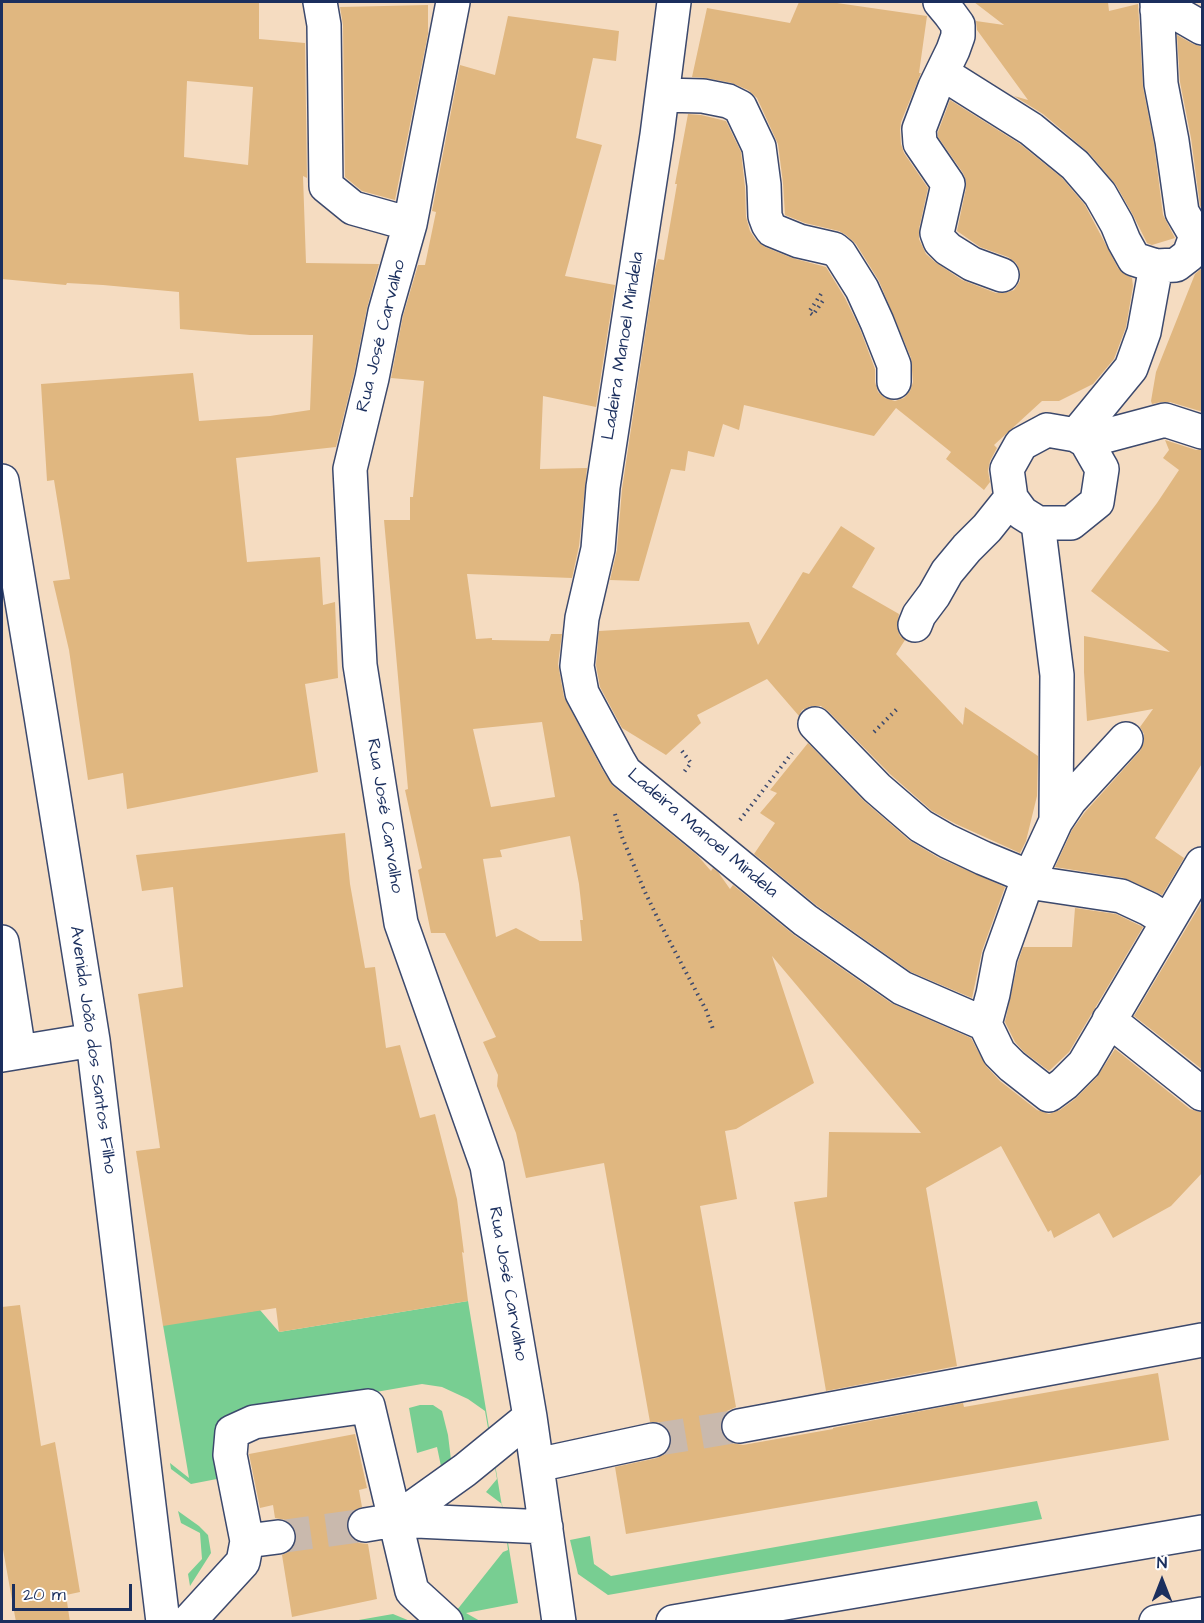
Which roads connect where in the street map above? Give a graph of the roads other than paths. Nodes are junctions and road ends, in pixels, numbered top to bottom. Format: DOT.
graph roads {
  1 [pos="320,2"];
  2 [pos="453,2"];
  3 [pos="674,2"];
  4 [pos="940,2"];
  5 [pos="1157,6"];
  6 [pos="1203,28"];
  7 [pos="942,73"];
  8 [pos="662,95"];
  9 [pos="410,224"];
  10 [pos="1199,238"];
  11 [pos="1156,266"];
  12 [pos="1002,275"];
  13 [pos="894,382"];
  14 [pos="1203,432"];
  15 [pos="1081,438"];
  16 [pos="2,481"];
  17 [pos="1011,498"];
  18 [pos="1038,523"];
  19 [pos="915,625"];
  20 [pos="815,724"];
  21 [pos="1126,739"];
  22 [pos="1056,821"];
  23 [pos="1203,864"];
  24 [pos="1030,879"];
  25 [pos="1168,921"];
  26 [pos="2,942"];
  27 [pos="1109,1020"];
  28 [pos="985,1024"];
  29 [pos="93,1040"];
  30 [pos="10,1053"];
  31 [pos="1203,1094"];
  32 [pos="1203,1340"];
  33 [pos="530,1416"];
  34 [pos="739,1426"];
  35 [pos="653,1440"];
  36 [pos="537,1465"];
  37 [pos="380,1523"];
  38 [pos="546,1527"];
  39 [pos="1203,1532"];
  40 [pos="278,1537"];
  41 [pos="246,1541"];
  42 [pos="1203,1614"];
  43 [pos="163,1622"];
  44 [pos="188,1622"];
  45 [pos="446,1622"];
  46 [pos="559,1622"];
  47 [pos="673,1622"];
  48 [pos="1156,1622"];
  1 -- 9 [label="street"];
  2 -- 9 [label="street, Rua José Carvalho"];
  3 -- 8 [label="street, Ladeira Manoel Mindela"];
  4 -- 7 [label="street"];
  5 -- 6 [label="street"];
  5 -- 10 [label="street"];
  7 -- 11 [label="street"];
  7 -- 12 [label="street"];
  8 -- 13 [label="street"];
  8 -- 28 [label="street, Ladeira Manoel Mindela"];
  9 -- 33 [label="street, Rua José Carvalho"];
  10 -- 11 [label="street"];
  11 -- 15 [label="street"];
  14 -- 15 [label="street"];
  15 -- 17 [label="street"];
  15 -- 18 [label="street"];
  16 -- 29 [label="street, Avenida João dos Santos Filho"];
  17 -- 18 [label="street"];
  17 -- 19 [label="street"];
  18 -- 22 [label="street"];
  20 -- 24 [label="street"];
  21 -- 22 [label="street"];
  22 -- 24 [label="street"];
  23 -- 25 [label="street"];
  24 -- 25 [label="street"];
  24 -- 28 [label="street"];
  25 -- 27 [label="street"];
  26 -- 30 [label="street"];
  27 -- 28 [label="street"];
  27 -- 31 [label="street"];
  29 -- 30 [label="street"];
  29 -- 43 [label="street, Avenida João dos Santos Filho"];
  32 -- 34 [label="street"];
  33 -- 36 [label="street, Rua José Carvalho"];
  33 -- 37 [label="street"];
  35 -- 36 [label="street"];
  36 -- 38 [label="street, Rua José Carvalho"];
  37 -- 38 [label="street"];
  37 -- 41 [label="street"];
  37 -- 45 [label="street"];
  38 -- 46 [label="street, Rua José Carvalho"];
  39 -- 47 [label="street"];
  40 -- 41 [label="street"];
  41 -- 44 [label="street"];
  42 -- 48 [label="street"];
}
